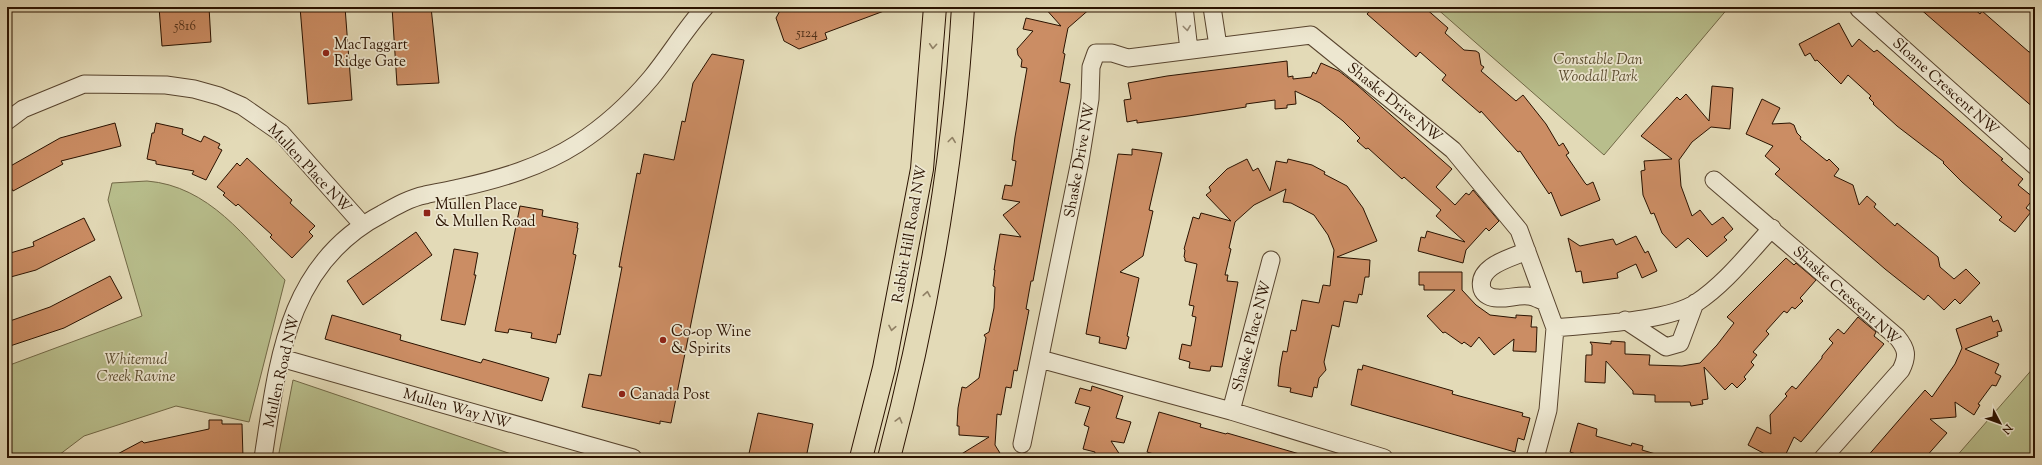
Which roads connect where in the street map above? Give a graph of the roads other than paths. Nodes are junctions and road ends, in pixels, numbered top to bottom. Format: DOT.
graph roads {
  1 [pos="705,7"];
  2 [pos="935,7"];
  3 [pos="963,7"];
  4 [pos="1184,7"];
  5 [pos="1212,7"];
  6 [pos="1861,7"];
  7 [pos="1218,46"];
  8 [pos="1189,50"];
  9 [pos="7,122"];
  10 [pos="2035,166"];
  11 [pos="1714,180"];
  12 [pos="362,224"];
  13 [pos="1772,228"];
  14 [pos="1526,251"];
  15 [pos="1271,260"];
  16 [pos="1545,302"];
  17 [pos="1695,303"];
  18 [pos="1625,320"];
  19 [pos="1555,328"];
  20 [pos="281,358"];
  21 [pos="1040,359"];
  22 [pos="1230,411"];
  23 [pos="1022,444"];
  24 [pos="263,458"];
  25 [pos="633,458"];
  26 [pos="861,458"];
  27 [pos="889,458"];
  28 [pos="1384,458"];
  29 [pos="1535,458"];
  30 [pos="1823,458"];
  1 -- 12 [label="street, Mullen Road NW"];
  2 -- 26 [label="main road, Rabbit Hill Road NW, one-way"];
  27 -- 3 [label="main road, Rabbit Hill Road NW, one-way"];
  4 -- 8 [label="street, one-way"];
  5 -- 7 [label="street"];
  6 -- 10 [label="street, Sloane Crescent NW"];
  7 -- 8 [label="street, Shaske Drive NW"];
  7 -- 14 [label="street, Shaske Drive NW"];
  8 -- 21 [label="street, Shaske Drive NW"];
  9 -- 12 [label="street, Mullen Place NW"];
  11 -- 13 [label="street, Shaske Crescent NW"];
  12 -- 20 [label="street, Mullen Road NW"];
  13 -- 17 [label="street"];
  13 -- 30 [label="street, Shaske Crescent NW"];
  14 -- 16 [label="street, Shaske Drive NW"];
  14 -- 16 [label="street"];
  15 -- 22 [label="street, Shaske Place NW"];
  16 -- 19 [label="street, Shaske Drive NW"];
  17 -- 18 [label="street"];
  17 -- 18 [label="street"];
  18 -- 19 [label="street"];
  19 -- 29 [label="street, Shaske Drive NW"];
  20 -- 24 [label="street, Mullen Road NW"];
  20 -- 25 [label="street, Mullen Way NW"];
  21 -- 22 [label="street"];
  21 -- 23 [label="street, Shaske Drive NW"];
  22 -- 28 [label="street"];
}
